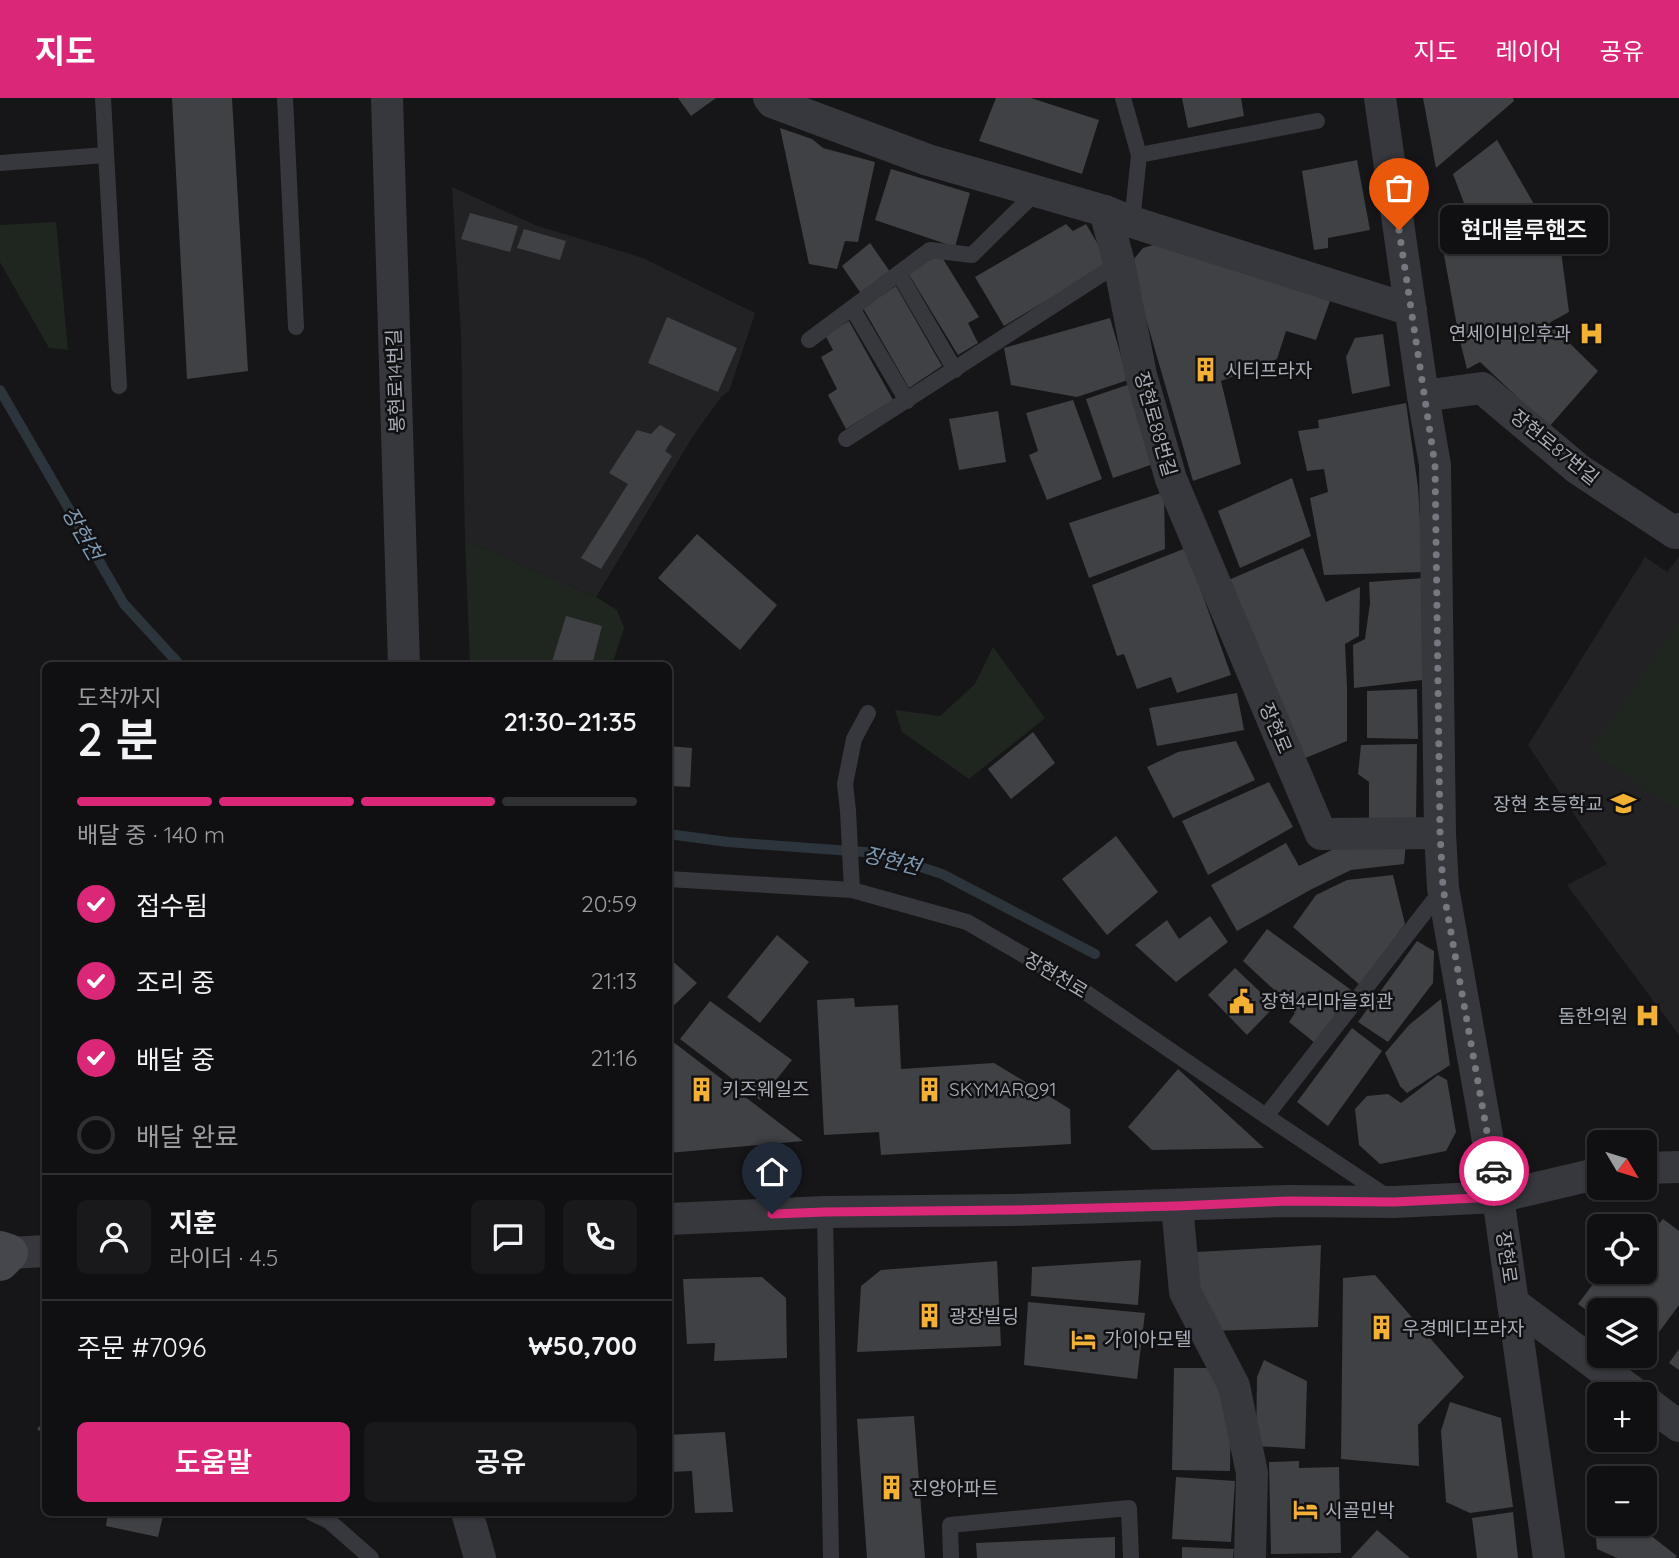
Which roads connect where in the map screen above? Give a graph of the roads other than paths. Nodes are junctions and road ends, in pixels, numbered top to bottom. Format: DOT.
graph roads {
  1 [pos="103,98"];
  2 [pos="285,98"];
  3 [pos="387,98"];
  4 [pos="769,98"];
  5 [pos="1123,98"];
  6 [pos="1380,98"];
  7 [pos="1317,121"];
  8 [pos="106,155"];
  9 [pos="1139,155"];
  10 [pos="0,163"];
  11 [pos="1036,192"];
  12 [pos="1118,217"];
  13 [pos="1119,263"];
  14 [pos="899,274"];
  15 [pos="852,308"];
  16 [pos="1411,310"];
  17 [pos="296,327"];
  18 [pos="809,340"];
  19 [pos="956,370"];
  20 [pos="119,386"];
  21 [pos="1423,396"];
  22 [pos="907,401"];
  23 [pos="846,439"];
  24 [pos="1679,529"];
  25 [pos="1234,629"];
  26 [pos="404,662"];
  27 [pos="868,713"];
  28 [pos="1440,832"];
  29 [pos="672,878"];
  30 [pos="1443,888"];
  31 [pos="852,890"];
  32 [pos="1266,1116"];
  33 [pos="1679,1167"];
  34 [pos="1657,1168"];
  35 [pos="1587,1175"];
  36 [pos="1498,1197"];
  37 [pos="1394,1202"];
  38 [pos="1177,1206"];
  39 [pos="825,1212"];
  40 [pos="672,1219"];
  41 [pos="1513,1303"];
  42 [pos="1619,1382"];
  43 [pos="1657,1410"];
  44 [pos="1679,1426"];
  45 [pos="318,1516"];
  46 [pos="468,1516"];
  47 [pos="371,1558"];
  48 [pos="480,1558"];
  49 [pos="831,1558"];
  50 [pos="951,1558"];
  51 [pos="1131,1558"];
  52 [pos="1250,1558"];
  53 [pos="1549,1558"];
  1 -- 8 [label="lane"];
  2 -- 17 [label="lane"];
  3 -- 26 [label="street, 봉현로14번길"];
  4 -- 11 [label="street"];
  5 -- 9 [label="lane"];
  6 -- 16 [label="street, 장현로"];
  7 -- 9 [label="lane"];
  8 -- 10 [label="lane"];
  8 -- 20 [label="lane"];
  9 -- 12 [label="lane"];
  11 -- 12 [label="street"];
  11 -- 14 [label="lane"];
  12 -- 13 [label="street, 장현로88번길"];
  12 -- 16 [label="street"];
  13 -- 19 [label="lane"];
  13 -- 25 [label="street, 장현로88번길"];
  14 -- 15 [label="lane"];
  14 -- 19 [label="lane"];
  15 -- 18 [label="lane"];
  15 -- 22 [label="lane"];
  16 -- 21 [label="street, 장현로"];
  19 -- 22 [label="lane"];
  21 -- 24 [label="street, 장현로87번길"];
  21 -- 28 [label="street, 장현로"];
  22 -- 23 [label="lane"];
  25 -- 28 [label="street, 장현로"];
  27 -- 31 [label="lane"];
  28 -- 30 [label="street, 장현로"];
  29 -- 31 [label="lane, 장현천로"];
  30 -- 32 [label="lane"];
  30 -- 36 [label="street, 장현로"];
  31 -- 32 [label="lane, 장현천로"];
  32 -- 37 [label="lane, 장현천로"];
  33 -- 34 [label="street"];
  35 -- 36 [label="street"];
  36 -- 37 [label="street"];
  36 -- 41 [label="street, 장현로"];
  37 -- 38 [label="street"];
  38 -- 39 [label="street"];
  38 -- 52 [label="street"];
  39 -- 40 [label="street"];
  39 -- 49 [label="lane"];
  41 -- 42 [label="street"];
  41 -- 53 [label="street, 장현로"];
  43 -- 44 [label="street"];
  45 -- 47 [label="lane"];
  46 -- 48 [label="street"];
  50 -- 51 [label="lane"];
}
